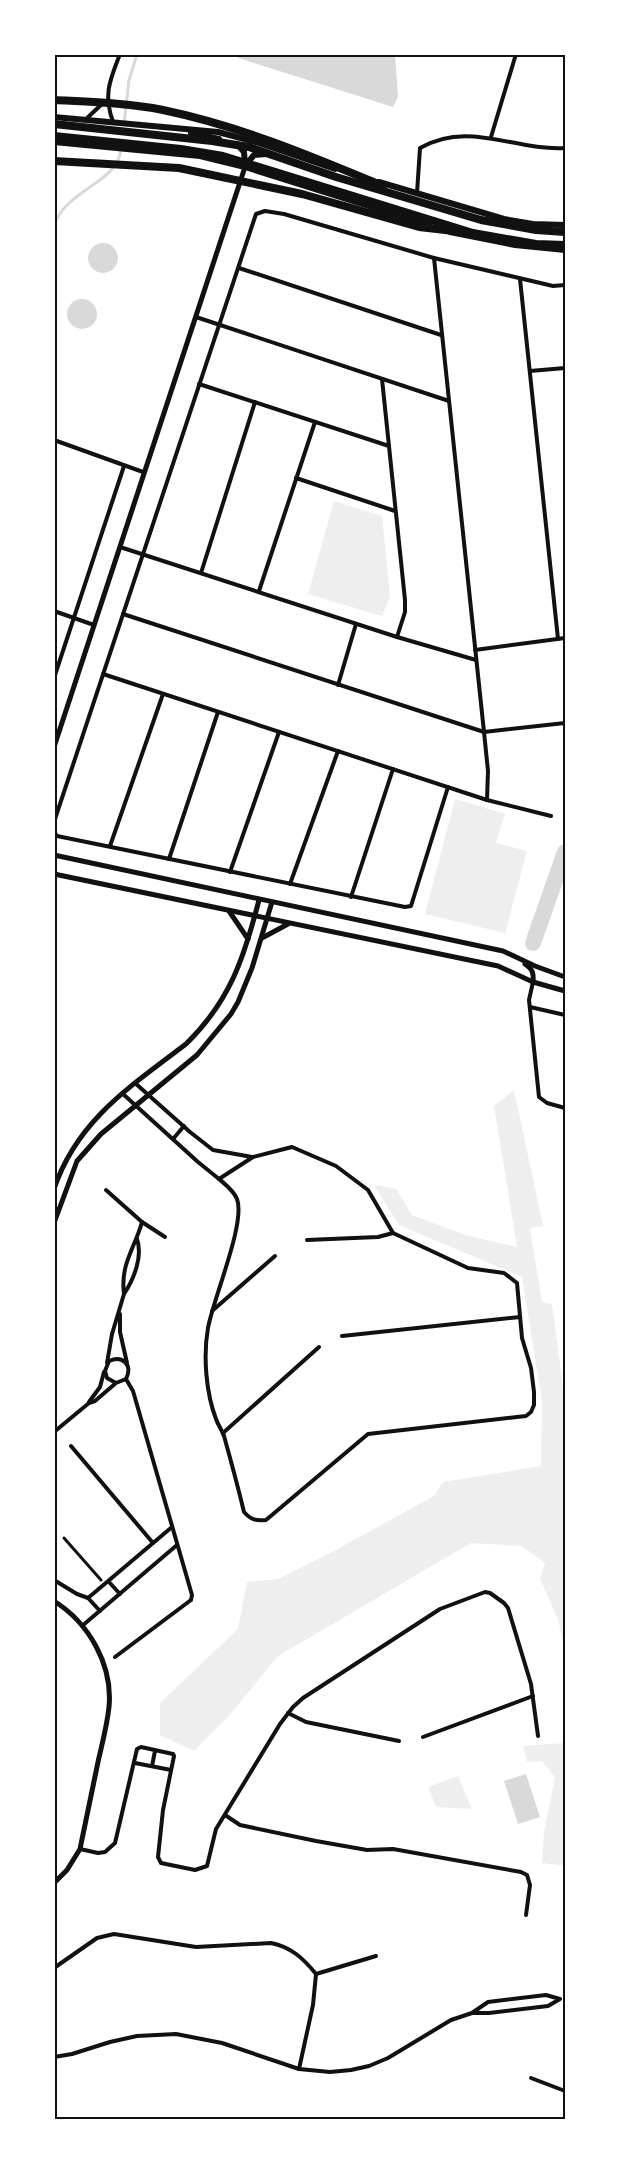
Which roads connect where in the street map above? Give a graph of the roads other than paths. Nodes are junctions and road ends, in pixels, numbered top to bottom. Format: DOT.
graph roads {
  1 [pos="120,54"];
  2 [pos="516,54"];
  3 [pos="54,99"];
  4 [pos="106,99"];
  5 [pos="54,117"];
  6 [pos="86,119"];
  7 [pos="115,122"];
  8 [pos="54,124"];
  9 [pos="164,127"];
  10 [pos="54,136"];
  11 [pos="491,137"];
  12 [pos="54,142"];
  13 [pos="565,148"];
  14 [pos="54,160"];
  15 [pos="314,163"];
  16 [pos="245,166"];
  17 [pos="417,194"];
  18 [pos="424,203"];
  19 [pos="565,225"];
  20 [pos="565,232"];
  21 [pos="473,233"];
  22 [pos="565,245"];
  23 [pos="565,250"];
  24 [pos="434,258"];
  25 [pos="239,268"];
  26 [pos="520,279"];
  27 [pos="565,285"];
  28 [pos="195,317"];
  29 [pos="219,325"];
  30 [pos="441,335"];
  31 [pos="565,368"];
  32 [pos="530,371"];
  33 [pos="382,379"];
  34 [pos="199,384"];
  35 [pos="449,400"];
  36 [pos="255,402"];
  37 [pos="315,422"];
  38 [pos="54,440"];
  39 [pos="389,446"];
  40 [pos="124,466"];
  41 [pos="143,472"];
  42 [pos="296,478"];
  43 [pos="395,511"];
  44 [pos="120,547"];
  45 [pos="143,555"];
  46 [pos="201,573"];
  47 [pos="259,591"];
  48 [pos="54,611"];
  49 [pos="123,614"];
  50 [pos="73,618"];
  51 [pos="356,624"];
  52 [pos="94,625"];
  53 [pos="397,637"];
  54 [pos="565,638"];
  55 [pos="558,639"];
  56 [pos="475,650"];
  57 [pos="476,660"];
  58 [pos="103,674"];
  59 [pos="54,678"];
  60 [pos="338,685"];
  61 [pos="163,694"];
  62 [pos="218,712"];
  63 [pos="565,723"];
  64 [pos="279,732"];
  65 [pos="484,732"];
  66 [pos="54,747"];
  67 [pos="338,751"];
  68 [pos="393,769"];
  69 [pos="448,787"];
  70 [pos="487,800"];
  71 [pos="550,816"];
  72 [pos="54,822"];
  73 [pos="54,832"];
  74 [pos="111,846"];
  75 [pos="54,855"];
  76 [pos="170,859"];
  77 [pos="230,872"];
  78 [pos="54,875"];
  79 [pos="290,884"];
  80 [pos="351,897"];
  81 [pos="259,900"];
  82 [pos="272,902"];
  83 [pos="229,910"];
  84 [pos="255,915"];
  85 [pos="268,919"];
  86 [pos="290,924"];
  87 [pos="248,939"];
  88 [pos="261,939"];
  89 [pos="516,957"];
  90 [pos="565,977"];
  91 [pos="534,982"];
  92 [pos="565,992"];
  93 [pos="530,1007"];
  94 [pos="565,1015"];
  95 [pos="135,1083"];
  96 [pos="123,1094"];
  97 [pos="149,1095"];
  98 [pos="137,1106"];
  99 [pos="565,1108"];
  100 [pos="184,1126"];
  101 [pos="173,1139"];
  102 [pos="253,1157"];
  103 [pos="219,1179"];
  104 [pos="54,1189"];
  105 [pos="106,1190"];
  106 [pos="142,1222"];
  107 [pos="54,1223"];
  108 [pos="393,1233"];
  109 [pos="165,1237"];
  110 [pos="137,1239"];
  111 [pos="307,1240"];
  112 [pos="275,1256"];
  113 [pos="124,1294"];
  114 [pos="120,1311"];
  115 [pos="212,1311"];
  116 [pos="520,1317"];
  117 [pos="342,1336"];
  118 [pos="319,1347"];
  119 [pos="107,1364"];
  120 [pos="128,1366"];
  121 [pos="105,1371"];
  122 [pos="126,1379"];
  123 [pos="116,1383"];
  124 [pos="89,1403"];
  125 [pos="54,1432"];
  126 [pos="223,1433"];
  127 [pos="71,1446"];
  128 [pos="172,1527"];
  129 [pos="64,1538"];
  130 [pos="153,1543"];
  131 [pos="177,1545"];
  132 [pos="54,1580"];
  133 [pos="101,1580"];
  134 [pos="109,1582"];
  135 [pos="120,1594"];
  136 [pos="88,1598"];
  137 [pos="54,1601"];
  138 [pos="100,1611"];
  139 [pos="82,1626"];
  140 [pos="115,1657"];
  141 [pos="533,1696"];
  142 [pos="288,1713"];
  143 [pos="538,1736"];
  144 [pos="423,1737"];
  145 [pos="399,1741"];
  146 [pos="155,1751"];
  147 [pos="135,1763"];
  148 [pos="152,1766"];
  149 [pos="171,1770"];
  150 [pos="225,1815"];
  151 [pos="80,1849"];
  152 [pos="54,1883"];
  153 [pos="526,1915"];
  154 [pos="376,1956"];
  155 [pos="54,1968"];
  156 [pos="315,1974"];
  157 [pos="563,1998"];
  158 [pos="472,2013"];
  159 [pos="54,2057"];
  160 [pos="299,2069"];
  161 [pos="531,2078"];
  162 [pos="565,2091"];
  1 -- 4 [label="street"];
  2 -- 11 [label="street"];
  3 -- 18 [label="highway"];
  4 -- 6 [label="street"];
  4 -- 7 [label="street"];
  5 -- 6 [label="main road"];
  6 -- 7 [label="main road"];
  7 -- 9 [label="main road"];
  8 -- 18 [label="highway"];
  9 -- 15 [label="main road"];
  9 -- 16 [label="main road"];
  10 -- 21 [label="highway"];
  11 -- 13 [label="street"];
  11 -- 17 [label="street"];
  12 -- 16 [label="main road"];
  14 -- 21 [label="highway"];
  15 -- 16 [label="main road"];
  15 -- 17 [label="main road"];
  16 -- 23 [label="main road"];
  16 -- 28 [label="street"];
  17 -- 19 [label="main road"];
  18 -- 20 [label="highway"];
  21 -- 22 [label="highway"];
  24 -- 25 [label="street"];
  24 -- 26 [label="street"];
  24 -- 30 [label="street"];
  25 -- 29 [label="street"];
  25 -- 30 [label="street"];
  26 -- 27 [label="street"];
  26 -- 32 [label="street"];
  28 -- 29 [label="street"];
  28 -- 41 [label="street"];
  29 -- 33 [label="street"];
  29 -- 34 [label="street"];
  30 -- 35 [label="street"];
  31 -- 32 [label="street"];
  32 -- 55 [label="street"];
  33 -- 35 [label="street"];
  33 -- 39 [label="street"];
  34 -- 36 [label="street"];
  34 -- 45 [label="street"];
  35 -- 56 [label="street"];
  36 -- 37 [label="street"];
  36 -- 46 [label="street"];
  37 -- 39 [label="street"];
  37 -- 42 [label="street"];
  38 -- 40 [label="street"];
  39 -- 43 [label="street"];
  40 -- 41 [label="street"];
  40 -- 50 [label="street"];
  41 -- 44 [label="street"];
  42 -- 43 [label="street"];
  42 -- 47 [label="street"];
  43 -- 53 [label="street"];
  44 -- 45 [label="street"];
  44 -- 52 [label="street"];
  45 -- 46 [label="street"];
  45 -- 49 [label="street"];
  46 -- 47 [label="street"];
  47 -- 51 [label="street"];
  48 -- 50 [label="street"];
  49 -- 58 [label="street"];
  49 -- 60 [label="street"];
  50 -- 52 [label="street"];
  50 -- 59 [label="street"];
  51 -- 53 [label="street"];
  51 -- 60 [label="street"];
  52 -- 66 [label="street"];
  53 -- 57 [label="street"];
  54 -- 55 [label="street"];
  55 -- 56 [label="street"];
  56 -- 57 [label="street"];
  57 -- 65 [label="street"];
  58 -- 61 [label="street"];
  58 -- 72 [label="street"];
  60 -- 65 [label="street"];
  61 -- 62 [label="street"];
  61 -- 74 [label="street"];
  62 -- 64 [label="street"];
  62 -- 76 [label="street"];
  63 -- 65 [label="street"];
  64 -- 67 [label="street"];
  64 -- 77 [label="street"];
  65 -- 70 [label="street"];
  67 -- 68 [label="street"];
  67 -- 79 [label="street"];
  68 -- 69 [label="street"];
  68 -- 80 [label="street"];
  69 -- 70 [label="street"];
  69 -- 80 [label="street"];
  70 -- 71 [label="street"];
  73 -- 74 [label="street"];
  74 -- 76 [label="street"];
  75 -- 81 [label="street"];
  76 -- 77 [label="street"];
  77 -- 79 [label="street"];
  78 -- 83 [label="street"];
  79 -- 80 [label="street"];
  81 -- 82 [label="street"];
  81 -- 84 [label="street"];
  82 -- 85 [label="street"];
  82 -- 89 [label="street"];
  83 -- 84 [label="street"];
  83 -- 87 [label="street"];
  84 -- 85 [label="street"];
  84 -- 87 [label="street"];
  85 -- 86 [label="street"];
  85 -- 88 [label="street"];
  86 -- 88 [label="street"];
  86 -- 91 [label="street"];
  87 -- 95 [label="street"];
  88 -- 97 [label="street"];
  89 -- 90 [label="street"];
  89 -- 91 [label="street"];
  91 -- 92 [label="street"];
  91 -- 93 [label="street"];
  93 -- 94 [label="street"];
  93 -- 99 [label="street"];
  95 -- 96 [label="street"];
  95 -- 97 [label="street"];
  96 -- 98 [label="street"];
  96 -- 104 [label="street"];
  97 -- 98 [label="street"];
  97 -- 100 [label="street"];
  98 -- 101 [label="street"];
  98 -- 107 [label="street"];
  100 -- 101 [label="street"];
  100 -- 102 [label="street"];
  101 -- 103 [label="street"];
  102 -- 103 [label="street"];
  102 -- 108 [label="street"];
  103 -- 115 [label="street"];
  105 -- 106 [label="street"];
  106 -- 109 [label="street"];
  106 -- 110 [label="street"];
  108 -- 111 [label="street"];
  108 -- 116 [label="street"];
  110 -- 113 [label="street"];
  110 -- 113 [label="street"];
  112 -- 115 [label="street"];
  113 -- 114 [label="street"];
  114 -- 119 [label="street"];
  114 -- 120 [label="street"];
  115 -- 126 [label="street"];
  116 -- 117 [label="street"];
  116 -- 126 [label="street"];
  118 -- 126 [label="street"];
  119 -- 120 [label="street"];
  119 -- 121 [label="street"];
  120 -- 122 [label="street"];
  121 -- 123 [label="street"];
  121 -- 124 [label="street"];
  122 -- 123 [label="street"];
  122 -- 128 [label="street"];
  123 -- 124 [label="street"];
  124 -- 125 [label="street"];
  127 -- 130 [label="street"];
  128 -- 130 [label="street"];
  128 -- 131 [label="street"];
  129 -- 133 [label="street"];
  130 -- 134 [label="street"];
  131 -- 135 [label="street"];
  131 -- 140 [label="street"];
  132 -- 136 [label="street"];
  134 -- 135 [label="street"];
  134 -- 136 [label="street"];
  135 -- 138 [label="street"];
  136 -- 138 [label="street"];
  137 -- 139 [label="street"];
  138 -- 139 [label="street"];
  139 -- 151 [label="street"];
  141 -- 142 [label="street"];
  141 -- 143 [label="street"];
  141 -- 144 [label="street"];
  142 -- 145 [label="street"];
  142 -- 150 [label="street"];
  146 -- 147 [label="street"];
  146 -- 148 [label="street"];
  146 -- 149 [label="street"];
  147 -- 148 [label="street"];
  147 -- 151 [label="street"];
  148 -- 149 [label="street"];
  149 -- 150 [label="street"];
  150 -- 153 [label="street"];
  151 -- 152 [label="street"];
  154 -- 156 [label="street"];
  155 -- 156 [label="street"];
  156 -- 160 [label="street"];
  157 -- 158 [label="street"];
  157 -- 158 [label="street"];
  158 -- 160 [label="street"];
  159 -- 160 [label="street"];
  161 -- 162 [label="street"];
}
